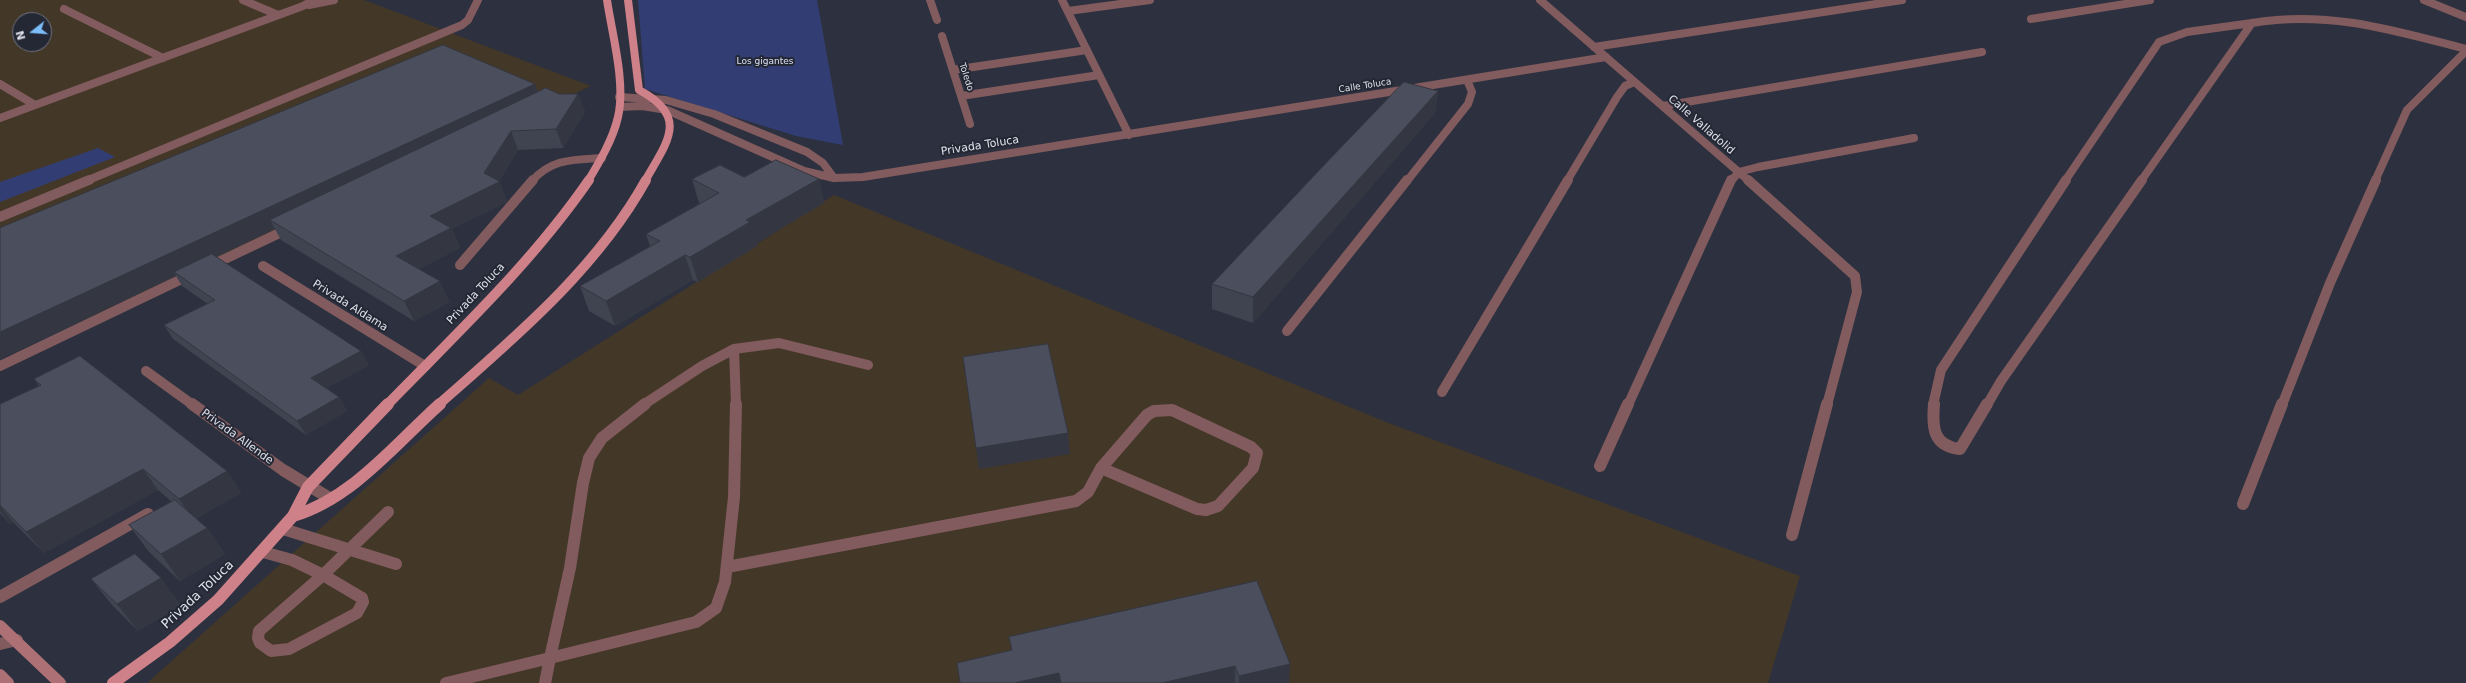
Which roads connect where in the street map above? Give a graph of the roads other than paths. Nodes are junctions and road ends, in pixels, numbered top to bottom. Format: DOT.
graph roads {
  1 [pos="243,0"];
  2 [pos="314,0"];
  3 [pos="334,0"];
  4 [pos="478,0"];
  5 [pos="607,0"];
  6 [pos="628,0"];
  7 [pos="930,0"];
  8 [pos="1062,0"];
  9 [pos="1150,0"];
  10 [pos="1540,0"];
  11 [pos="1902,0"];
  12 [pos="2150,0"];
  13 [pos="2424,0"];
  14 [pos="303,6"];
  15 [pos="64,9"];
  16 [pos="1068,11"];
  17 [pos="278,15"];
  18 [pos="2466,17"];
  19 [pos="2031,19"];
  20 [pos="937,20"];
  21 [pos="2252,23"];
  22 [pos="942,36"];
  23 [pos="1594,47"];
  24 [pos="1087,50"];
  25 [pos="2466,50"];
  26 [pos="1982,52"];
  27 [pos="1606,57"];
  28 [pos="163,58"];
  29 [pos="953,70"];
  30 [pos="1099,75"];
  31 [pos="1467,80"];
  32 [pos="1634,82"];
  33 [pos="0,84"];
  34 [pos="961,96"];
  35 [pos="652,97"];
  36 [pos="619,102"];
  37 [pos="35,105"];
  38 [pos="1663,106"];
  39 [pos="667,110"];
  40 [pos="0,118"];
  41 [pos="970,124"];
  42 [pos="1128,136"];
  43 [pos="1914,138"];
  44 [pos="602,158"];
  45 [pos="1739,172"];
  46 [pos="834,178"];
  47 [pos="0,217"];
  48 [pos="295,225"];
  49 [pos="460,265"];
  50 [pos="263,266"];
  51 [pos="1287,331"];
  52 [pos="734,349"];
  53 [pos="868,365"];
  54 [pos="0,366"];
  55 [pos="425,366"];
  56 [pos="146,371"];
  57 [pos="1442,392"];
  58 [pos="1600,466"];
  59 [pos="1101,468"];
  60 [pos="308,487"];
  61 [pos="332,499"];
  62 [pos="2243,504"];
  63 [pos="388,512"];
  64 [pos="148,514"];
  65 [pos="294,516"];
  66 [pos="283,529"];
  67 [pos="1792,535"];
  68 [pos="349,549"];
  69 [pos="263,552"];
  70 [pos="396,564"];
  71 [pos="727,567"];
  72 [pos="324,574"];
  73 [pos="0,597"];
  74 [pos="0,626"];
  75 [pos="17,640"];
  76 [pos="0,644"];
  77 [pos="551,658"];
  78 [pos="0,675"];
  79 [pos="8,683"];
  80 [pos="60,683"];
  81 [pos="113,683"];
  82 [pos="446,683"];
  83 [pos="545,683"];
  1 -- 17 [label="street"];
  2 -- 14 [label="street"];
  3 -- 14 [label="street"];
  4 -- 47 [label="street"];
  5 -- 36 [label="main road"];
  6 -- 35 [label="main road, Privada Toluca"];
  7 -- 20 [label="street"];
  8 -- 16 [label="street"];
  9 -- 16 [label="street"];
  10 -- 23 [label="street, Calle Valladolid"];
  11 -- 23 [label="street"];
  12 -- 19 [label="street"];
  13 -- 18 [label="street"];
  14 -- 17 [label="street"];
  15 -- 28 [label="street"];
  16 -- 24 [label="street"];
  17 -- 28 [label="street"];
  21 -- 21 [label="street"];
  21 -- 25 [label="street"];
  22 -- 29 [label="street, Toledo"];
  23 -- 27 [label="street, Calle Valladolid"];
  24 -- 29 [label="street"];
  24 -- 30 [label="street"];
  25 -- 62 [label="street"];
  26 -- 38 [label="street"];
  27 -- 31 [label="street, Calle Toluca"];
  27 -- 32 [label="street, Calle Valladolid"];
  28 -- 37 [label="street"];
  29 -- 34 [label="street, Toledo"];
  30 -- 34 [label="street"];
  30 -- 42 [label="street"];
  31 -- 42 [label="street, Calle Toluca"];
  31 -- 51 [label="street"];
  32 -- 38 [label="street, Calle Valladolid"];
  32 -- 57 [label="street"];
  33 -- 37 [label="street"];
  34 -- 41 [label="street, Toledo"];
  35 -- 36 [label="street"];
  35 -- 39 [label="main road, Privada Toluca"];
  35 -- 46 [label="street"];
  36 -- 39 [label="street, Privada Toluca"];
  36 -- 44 [label="main road, Privada Toluca"];
  37 -- 40 [label="street"];
  38 -- 45 [label="street, Calle Valladolid"];
  39 -- 46 [label="street, Privada Toluca"];
  39 -- 61 [label="main road, Privada Toluca"];
  42 -- 46 [label="street, Privada Toluca"];
  43 -- 45 [label="street"];
  44 -- 49 [label="street"];
  44 -- 55 [label="main road, Privada Toluca"];
  45 -- 58 [label="street"];
  45 -- 67 [label="street, Calle Valladolid"];
  48 -- 54 [label="street"];
  50 -- 55 [label="street, Privada Aldama"];
  52 -- 53 [label="street"];
  52 -- 71 [label="street"];
  52 -- 77 [label="street"];
  55 -- 60 [label="main road, Privada Toluca"];
  56 -- 60 [label="street, Privada Allende"];
  59 -- 59 [label="street"];
  59 -- 71 [label="street"];
  60 -- 61 [label="street, Privada Allende"];
  60 -- 65 [label="main road, Privada Toluca"];
  61 -- 65 [label="main road, Privada Toluca"];
  63 -- 68 [label="street"];
  64 -- 73 [label="street"];
  65 -- 66 [label="main road, Privada Toluca"];
  66 -- 68 [label="street"];
  66 -- 69 [label="main road, Privada Toluca"];
  68 -- 70 [label="street"];
  68 -- 72 [label="street"];
  69 -- 72 [label="street"];
  69 -- 81 [label="main road, Privada Toluca"];
  71 -- 77 [label="street"];
  72 -- 72 [label="street"];
  74 -- 75 [label="main road"];
  75 -- 76 [label="street"];
  75 -- 80 [label="main road"];
  77 -- 82 [label="street"];
  77 -- 83 [label="street"];
  78 -- 79 [label="main road"];
}
